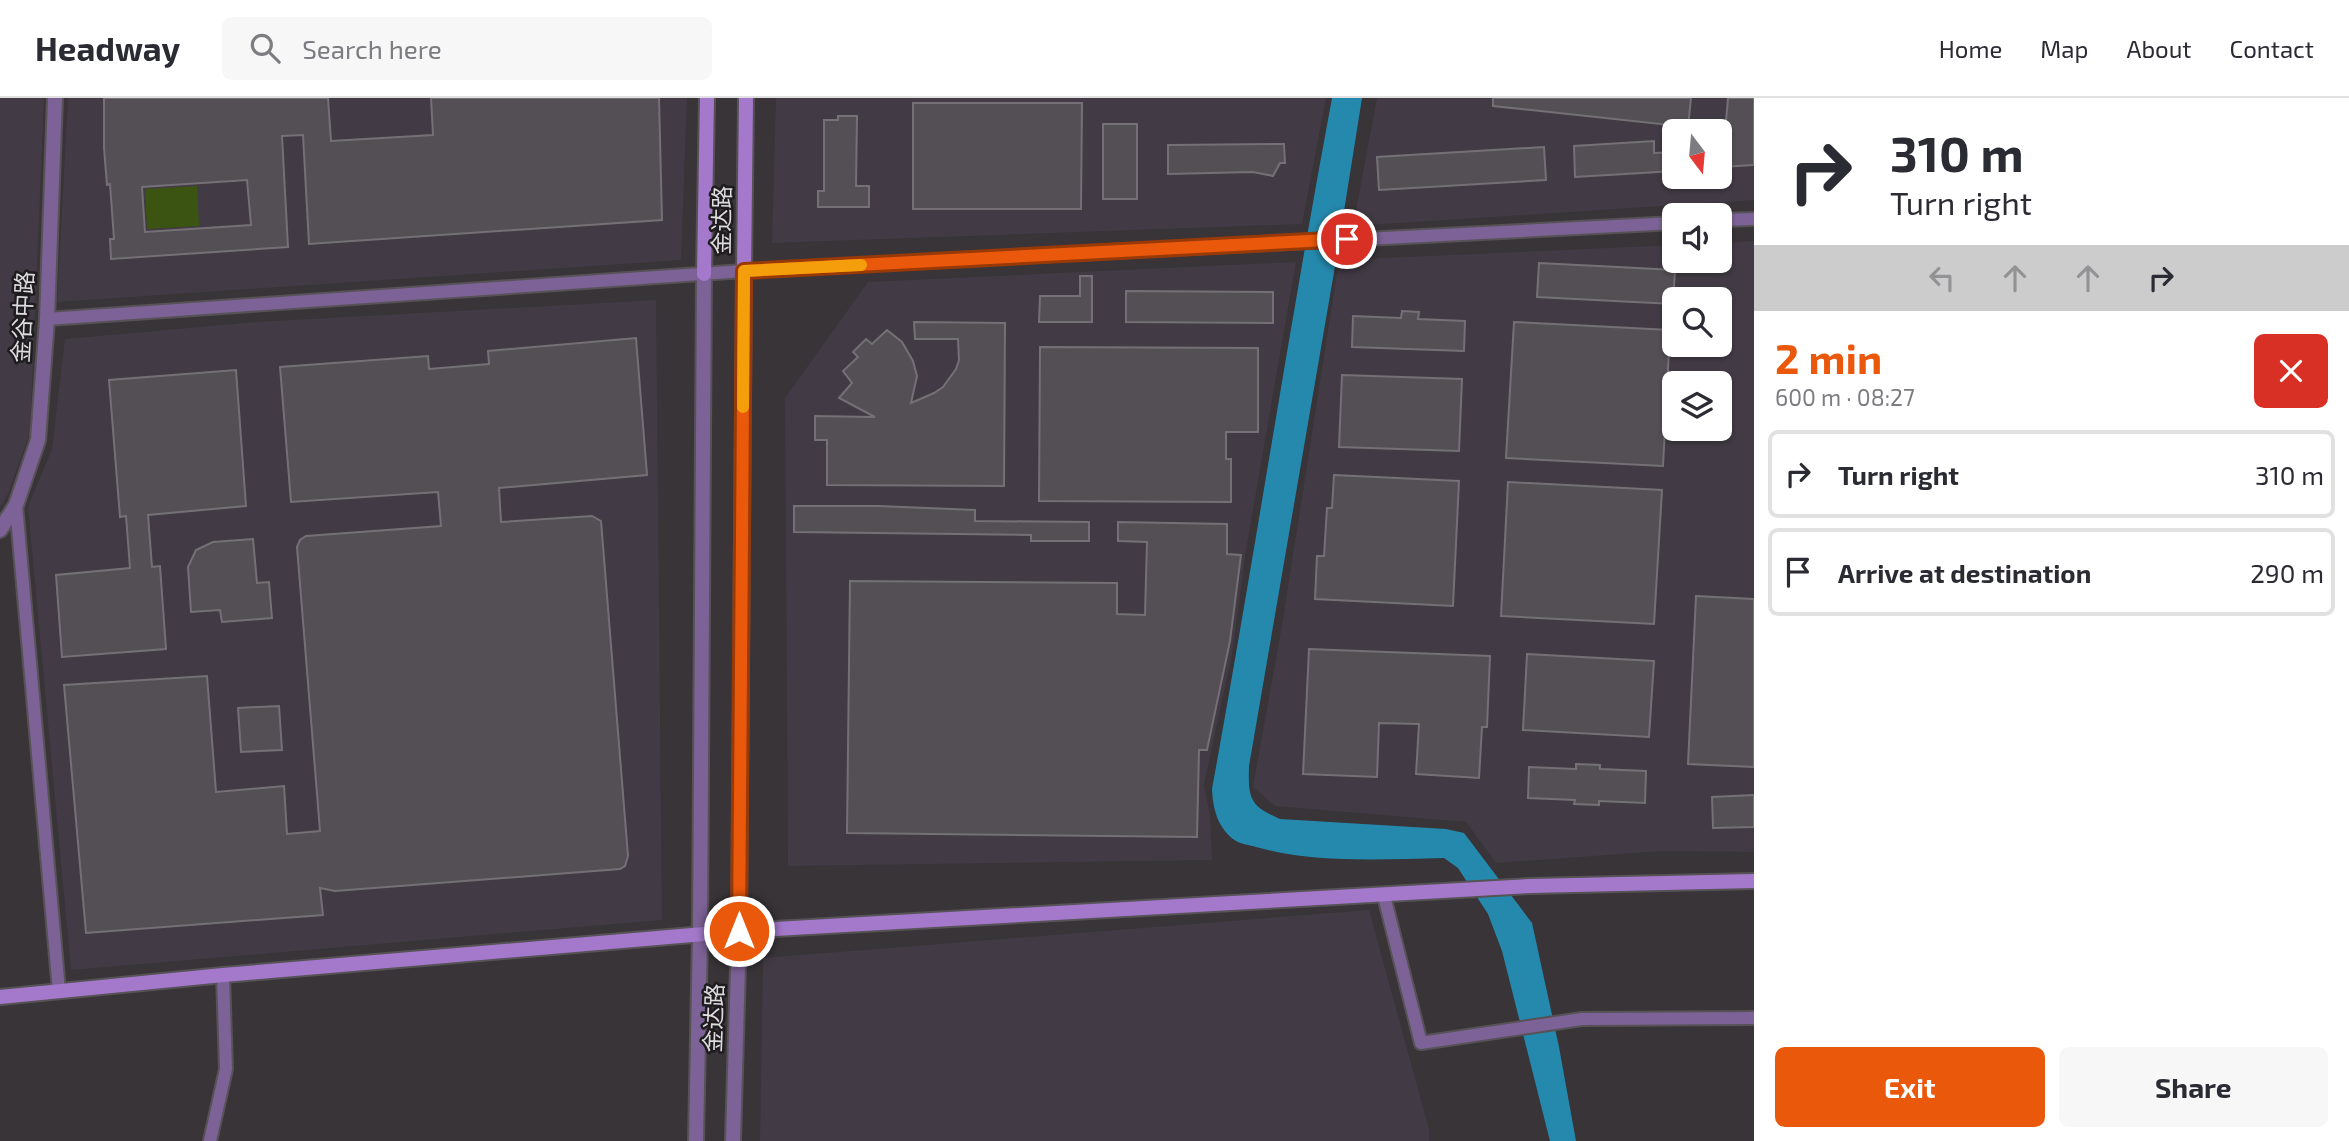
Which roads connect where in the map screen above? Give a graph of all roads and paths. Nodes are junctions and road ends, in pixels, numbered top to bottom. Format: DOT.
graph roads {
  1 [pos="55,98"];
  2 [pos="707,98"];
  3 [pos="746,98"];
  4 [pos="1754,219"];
  5 [pos="1732,220"];
  6 [pos="1662,224"];
  7 [pos="744,271"];
  8 [pos="704,274"];
  9 [pos="47,319"];
  10 [pos="16,505"];
  11 [pos="0,530"];
  12 [pos="1754,881"];
  13 [pos="1384,896"];
  14 [pos="739,931"];
  15 [pos="700,935"];
  16 [pos="223,975"];
  17 [pos="60,991"];
  18 [pos="0,997"];
  19 [pos="1754,1018"];
  20 [pos="210,1141"];
  21 [pos="696,1141"];
  22 [pos="733,1141"];
  1 -- 9 [label="street, 金谷中路"];
  2 -- 8 [label="main road, 金达路"];
  3 -- 7 [label="main road, 金达路"];
  4 -- 5 [label="street"];
  6 -- 7 [label="street"];
  7 -- 8 [label="street"];
  7 -- 14 [label="street, 金达路"];
  8 -- 9 [label="street"];
  8 -- 15 [label="street, 金达路"];
  9 -- 10 [label="street, 金谷中路"];
  10 -- 11 [label="street, 金谷中路"];
  10 -- 17 [label="street"];
  12 -- 13 [label="main road"];
  13 -- 14 [label="main road"];
  13 -- 19 [label="street"];
  14 -- 15 [label="main road"];
  14 -- 22 [label="street, 金达路"];
  15 -- 16 [label="main road"];
  15 -- 21 [label="street, 金达路"];
  16 -- 17 [label="main road"];
  16 -- 20 [label="street"];
  17 -- 18 [label="main road"];
}
